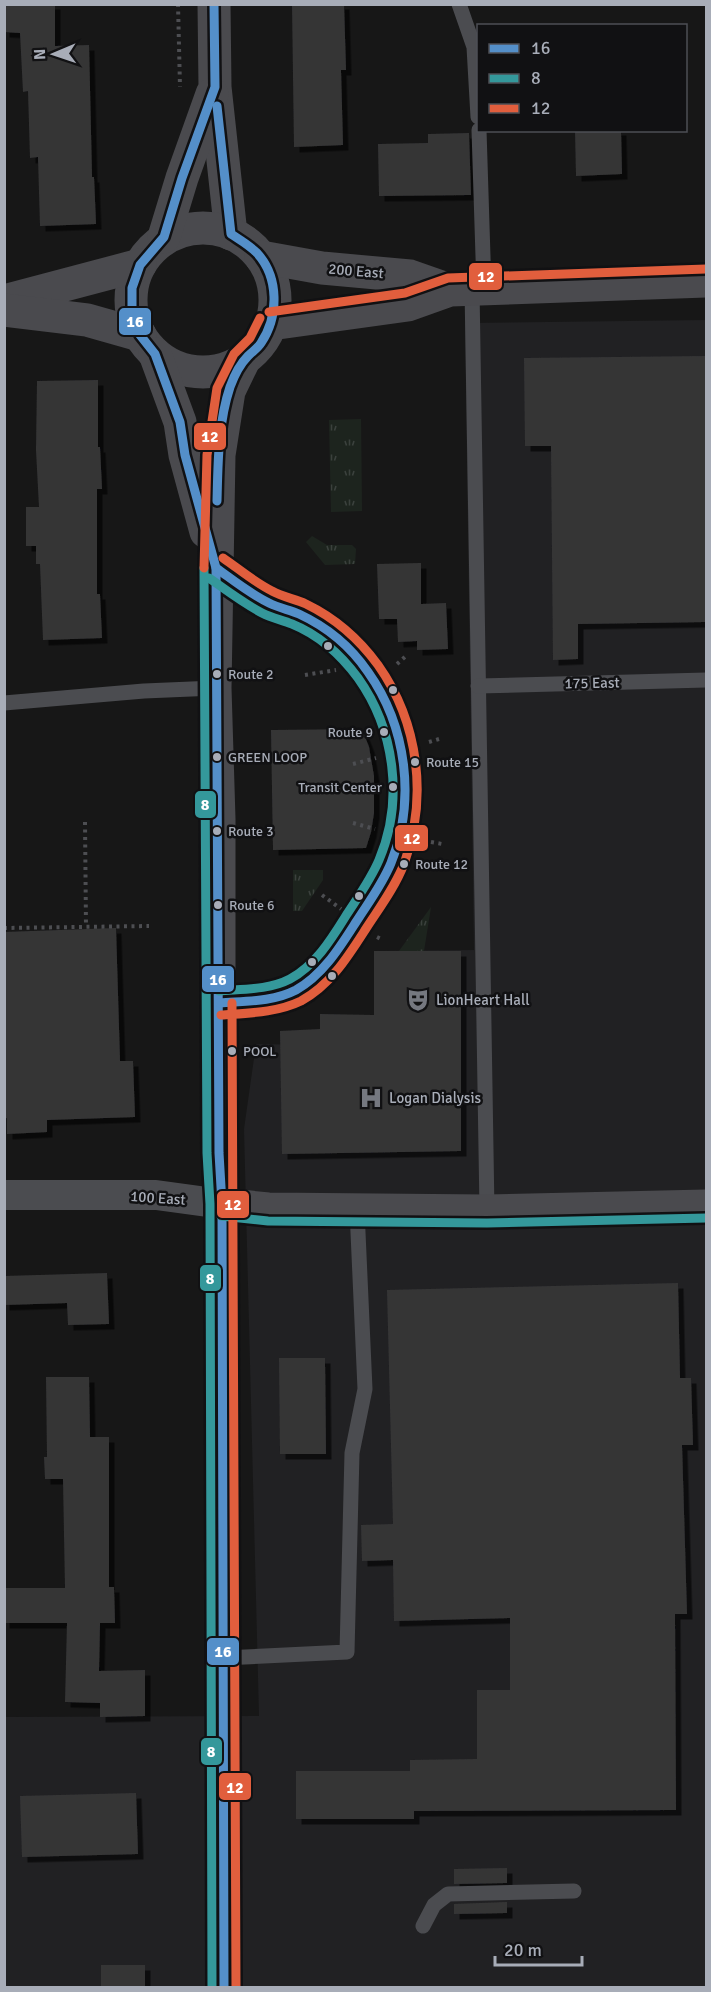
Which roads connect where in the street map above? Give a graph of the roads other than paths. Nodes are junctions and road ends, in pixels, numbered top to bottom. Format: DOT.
graph roads {
  1 [pos="213,4"];
  2 [pos="459,4"];
  3 [pos="215,87"];
  4 [pos="477,100"];
  5 [pos="479,132"];
  6 [pos="231,234"];
  7 [pos="164,237"];
  8 [pos="261,256"];
  9 [pos="140,265"];
  10 [pos="706,281"];
  11 [pos="469,288"];
  12 [pos="4,301"];
  13 [pos="4,310"];
  14 [pos="271,324"];
  15 [pos="147,344"];
  16 [pos="244,360"];
  17 [pos="216,568"];
  18 [pos="706,680"];
  19 [pos="478,686"];
  20 [pos="215,688"];
  21 [pos="4,703"];
  22 [pos="220,1003"];
  23 [pos="4,1195"];
  24 [pos="222,1204"];
  25 [pos="706,1206"];
  26 [pos="357,1210"];
  27 [pos="487,1211"];
  28 [pos="223,1658"];
  29 [pos="574,1892"];
  30 [pos="423,1926"];
  31 [pos="224,1988"];
  1 -- 3 [label="street"];
  2 -- 4 [label="lane"];
  3 -- 6 [label="street"];
  3 -- 7 [label="street"];
  5 -- 11 [label="lane"];
  6 -- 7 [label="street"];
  6 -- 8 [label="street"];
  7 -- 9 [label="street"];
  8 -- 11 [label="street, 200 East"];
  8 -- 14 [label="street"];
  9 -- 12 [label="street"];
  9 -- 15 [label="street"];
  10 -- 11 [label="street, 200 East"];
  11 -- 14 [label="street, 200 East"];
  11 -- 19 [label="lane"];
  13 -- 15 [label="street"];
  14 -- 16 [label="street"];
  15 -- 16 [label="street"];
  15 -- 17 [label="street"];
  16 -- 17 [label="street"];
  17 -- 20 [label="street"];
  17 -- 22 [label="lane"];
  18 -- 19 [label="lane, 175 East"];
  19 -- 27 [label="lane"];
  20 -- 21 [label="lane"];
  20 -- 22 [label="street"];
  22 -- 24 [label="street"];
  23 -- 24 [label="street, 100 East"];
  24 -- 26 [label="street, 100 East"];
  24 -- 28 [label="street"];
  25 -- 27 [label="street, 100 East"];
  26 -- 27 [label="street, 100 East"];
  26 -- 28 [label="lane"];
  28 -- 31 [label="street"];
  29 -- 30 [label="lane"];
}
